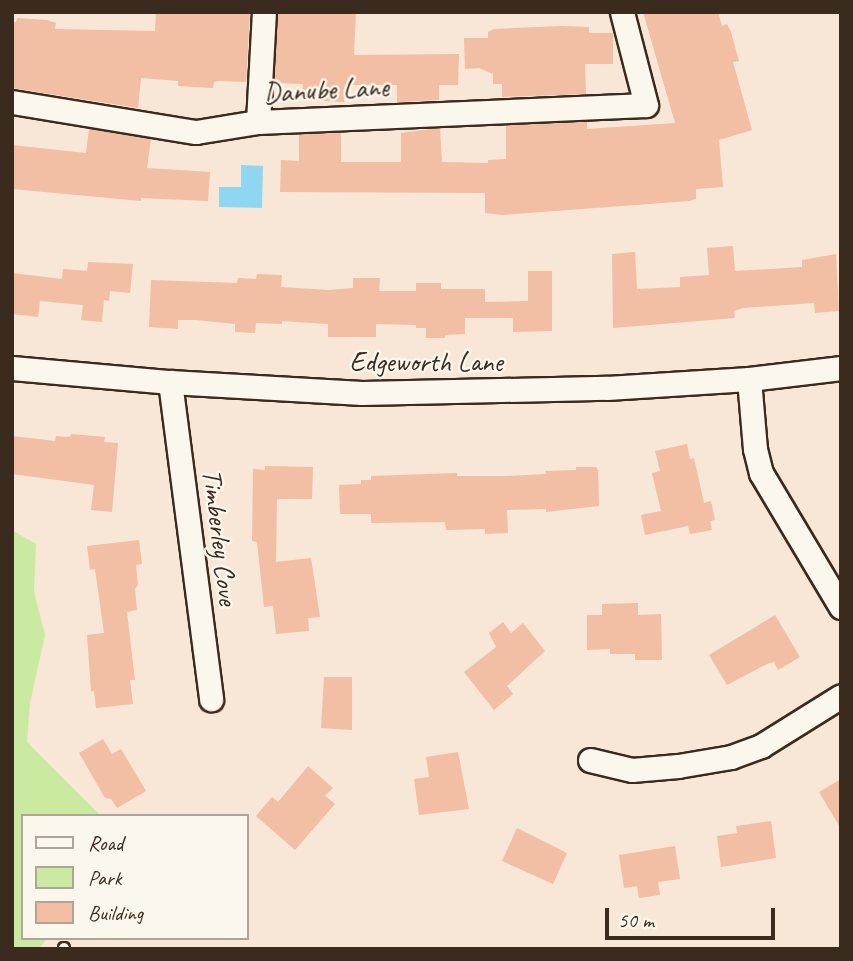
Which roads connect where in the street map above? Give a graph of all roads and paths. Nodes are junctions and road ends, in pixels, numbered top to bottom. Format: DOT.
graph roads {
  1 [pos="264,12"];
  2 [pos="622,12"];
  3 [pos="12,102"];
  4 [pos="258,122"];
  5 [pos="12,368"];
  6 [pos="841,368"];
  7 [pos="749,379"];
  8 [pos="170,382"];
  9 [pos="841,607"];
  10 [pos="841,696"];
  11 [pos="211,699"];
  12 [pos="590,760"];
  1 -- 4 [label="street"];
  2 -- 4 [label="street, Danube Lane"];
  3 -- 4 [label="street, Danube Lane"];
  5 -- 8 [label="street, Edgeworth Lane"];
  6 -- 7 [label="street, Edgeworth Lane"];
  7 -- 8 [label="street, Edgeworth Lane"];
  7 -- 9 [label="street"];
  8 -- 11 [label="street, Timberley Cove"];
  10 -- 12 [label="street"];
}
